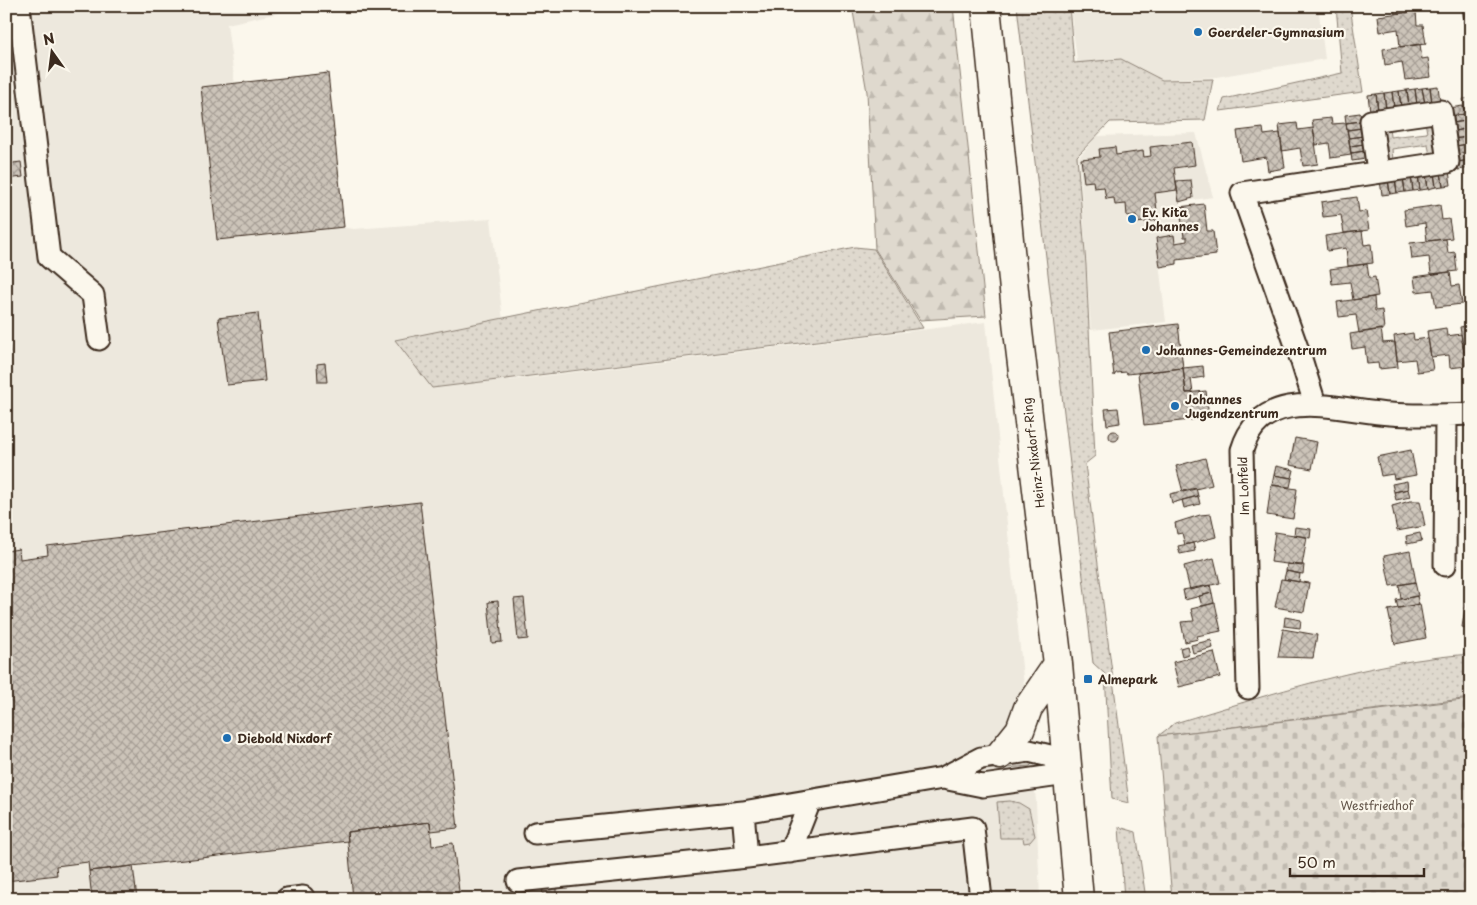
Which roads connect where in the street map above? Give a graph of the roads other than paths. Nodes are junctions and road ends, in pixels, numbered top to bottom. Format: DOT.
graph roads {
  1 [pos="19,6"];
  2 [pos="986,6"];
  3 [pos="1378,171"];
  4 [pos="99,338"];
  5 [pos="1315,404"];
  6 [pos="1471,414"];
  7 [pos="1446,415"];
  8 [pos="1445,565"];
  9 [pos="1058,664"];
  10 [pos="1248,688"];
  11 [pos="1000,755"];
  12 [pos="1067,774"];
  13 [pos="943,778"];
  14 [pos="810,802"];
  15 [pos="743,812"];
  16 [pos="535,833"];
  17 [pos="790,852"];
  18 [pos="747,857"];
  19 [pos="518,881"];
  20 [pos="981,899"];
  21 [pos="1079,899"];
  1 -- 4 [label="street"];
  2 -- 9 [label="main road, Heinz-Nixdorf-Ring"];
  3 -- 5 [label="street"];
  5 -- 7 [label="street, Im Lohfeld"];
  5 -- 10 [label="street, Im Lohfeld"];
  6 -- 7 [label="street, Im Lohfeld"];
  7 -- 8 [label="street"];
  9 -- 11 [label="main road"];
  9 -- 12 [label="main road, Heinz-Nixdorf-Ring"];
  11 -- 12 [label="street"];
  11 -- 13 [label="street"];
  12 -- 13 [label="street"];
  12 -- 21 [label="main road, Heinz-Nixdorf-Ring"];
  13 -- 14 [label="street"];
  14 -- 15 [label="street"];
  14 -- 17 [label="street"];
  15 -- 16 [label="street"];
  15 -- 18 [label="street"];
  17 -- 18 [label="street"];
  17 -- 20 [label="street"];
  18 -- 19 [label="street"];
}
